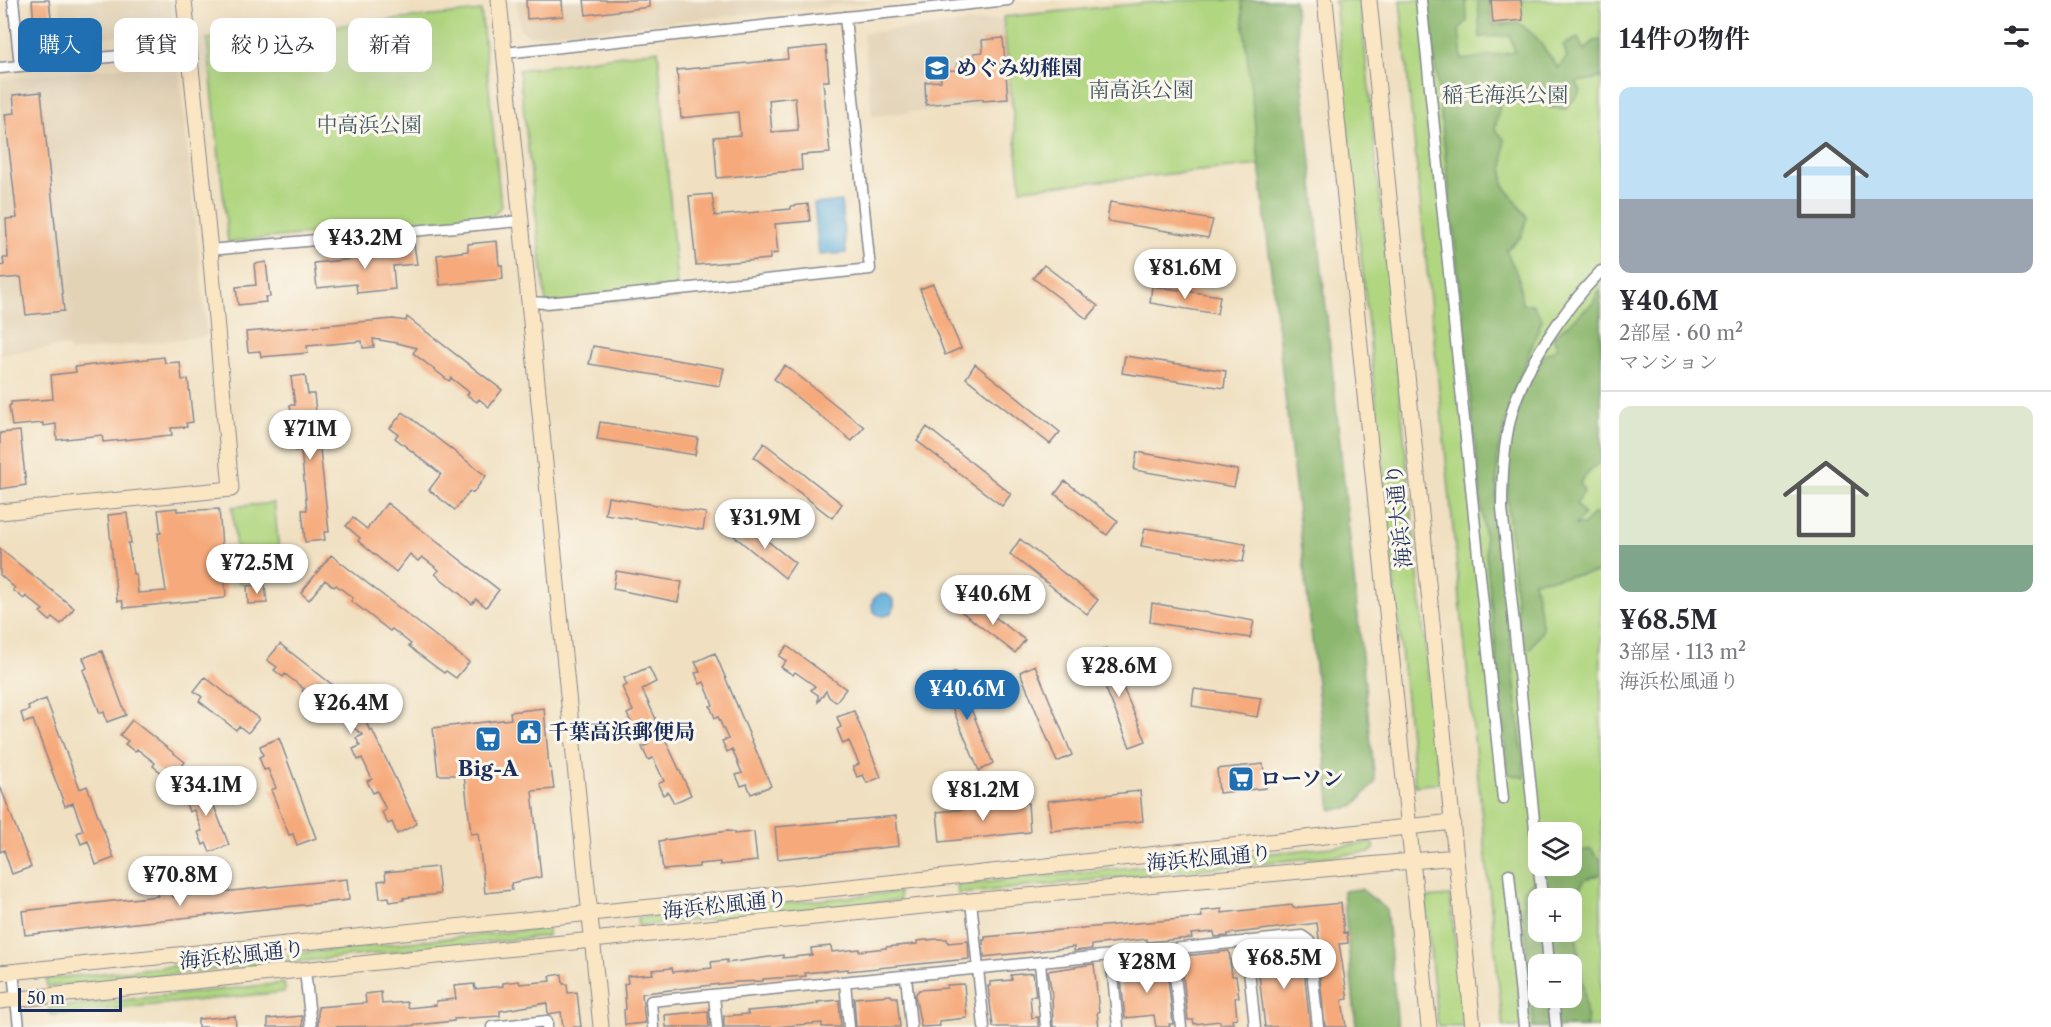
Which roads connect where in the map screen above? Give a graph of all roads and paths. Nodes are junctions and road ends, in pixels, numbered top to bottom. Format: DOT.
graph roads {
  1 [pos="13,0"];
  2 [pos="184,0"];
  3 [pos="499,0"];
  4 [pos="1008,0"];
  5 [pos="1325,0"];
  6 [pos="1369,0"];
  7 [pos="1421,0"];
  8 [pos="845,17"];
  9 [pos="186,18"];
  10 [pos="18,47"];
  11 [pos="504,53"];
  12 [pos="18,66"];
  13 [pos="0,68"];
  14 [pos="191,72"];
  15 [pos="520,220"];
  16 [pos="210,250"];
  17 [pos="1601,271"];
  18 [pos="1601,281"];
  19 [pos="1589,283"];
  20 [pos="529,302"];
  21 [pos="0,512"];
  22 [pos="1503,799"];
  23 [pos="1453,822"];
  24 [pos="1409,827"];
  25 [pos="1456,857"];
  26 [pos="1412,861"];
  27 [pos="1509,874"];
  28 [pos="927,879"];
  29 [pos="1541,888"];
  30 [pos="971,901"];
  31 [pos="930,905"];
  32 [pos="590,913"];
  33 [pos="593,940"];
  34 [pos="1246,941"];
  35 [pos="1172,949"];
  36 [pos="1111,955"];
  37 [pos="1040,962"];
  38 [pos="978,968"];
  39 [pos="305,970"];
  40 [pos="7,973"];
  41 [pos="906,976"];
  42 [pos="845,982"];
  43 [pos="714,995"];
  44 [pos="16,1000"];
  45 [pos="0,1001"];
  46 [pos="1554,1008"];
  47 [pos="19,1027"];
  48 [pos="311,1027"];
  49 [pos="492,1027"];
  50 [pos="547,1027"];
  51 [pos="602,1027"];
  52 [pos="653,1027"];
  53 [pos="717,1027"];
  54 [pos="849,1027"];
  55 [pos="911,1027"];
  56 [pos="984,1027"];
  57 [pos="1046,1027"];
  58 [pos="1118,1027"];
  59 [pos="1181,1027"];
  60 [pos="1255,1027"];
  61 [pos="1317,1027"];
  62 [pos="1429,1027"];
  63 [pos="1473,1027"];
  64 [pos="1524,1027"];
  65 [pos="1556,1027"];
  1 -- 10 [label="street"];
  2 -- 9 [label="street"];
  3 -- 11 [label="street"];
  4 -- 8 [label="street"];
  5 -- 24 [label="street, 海浜大通り"];
  6 -- 23 [label="street, 海浜大通り"];
  7 -- 22 [label="street"];
  8 -- 11 [label="street"];
  8 -- 20 [label="street"];
  11 -- 15 [label="street"];
  12 -- 13 [label="street"];
  14 -- 16 [label="street"];
  15 -- 16 [label="street"];
  15 -- 20 [label="street"];
  16 -- 21 [label="street"];
  17 -- 19 [label="street"];
  18 -- 19 [label="street"];
  19 -- 29 [label="street"];
  20 -- 32 [label="street"];
  23 -- 24 [label="street, 海浜松風通り"];
  23 -- 25 [label="street, 海浜大通り"];
  24 -- 26 [label="street, 海浜大通り"];
  24 -- 28 [label="street, 海浜松風通り"];
  25 -- 26 [label="street, 海浜松風通り"];
  25 -- 63 [label="street, 海浜大通り"];
  26 -- 30 [label="street, 海浜松風通り"];
  26 -- 62 [label="street, 海浜大通り"];
  27 -- 64 [label="street"];
  28 -- 31 [label="street"];
  28 -- 32 [label="street, 海浜松風通り"];
  30 -- 31 [label="street, 海浜松風通り"];
  30 -- 38 [label="street"];
  31 -- 33 [label="street, 海浜松風通り"];
  32 -- 33 [label="street"];
  32 -- 40 [label="street, 海浜松風通り"];
  33 -- 39 [label="street, 海浜松風通り"];
  33 -- 51 [label="street"];
  34 -- 35 [label="street"];
  34 -- 60 [label="street"];
  34 -- 61 [label="street"];
  35 -- 36 [label="street"];
  35 -- 59 [label="street"];
  36 -- 37 [label="street"];
  36 -- 58 [label="street"];
  37 -- 38 [label="street"];
  37 -- 57 [label="street"];
  38 -- 41 [label="street"];
  38 -- 56 [label="street"];
  39 -- 44 [label="street, 海浜松風通り"];
  39 -- 48 [label="street"];
  40 -- 44 [label="street"];
  41 -- 42 [label="street"];
  41 -- 55 [label="street"];
  42 -- 43 [label="street"];
  42 -- 54 [label="street"];
  43 -- 52 [label="street"];
  43 -- 53 [label="street"];
  44 -- 45 [label="street, 海浜松風通り"];
  44 -- 47 [label="street"];
  46 -- 65 [label="street"];
  49 -- 50 [label="street"];
}
